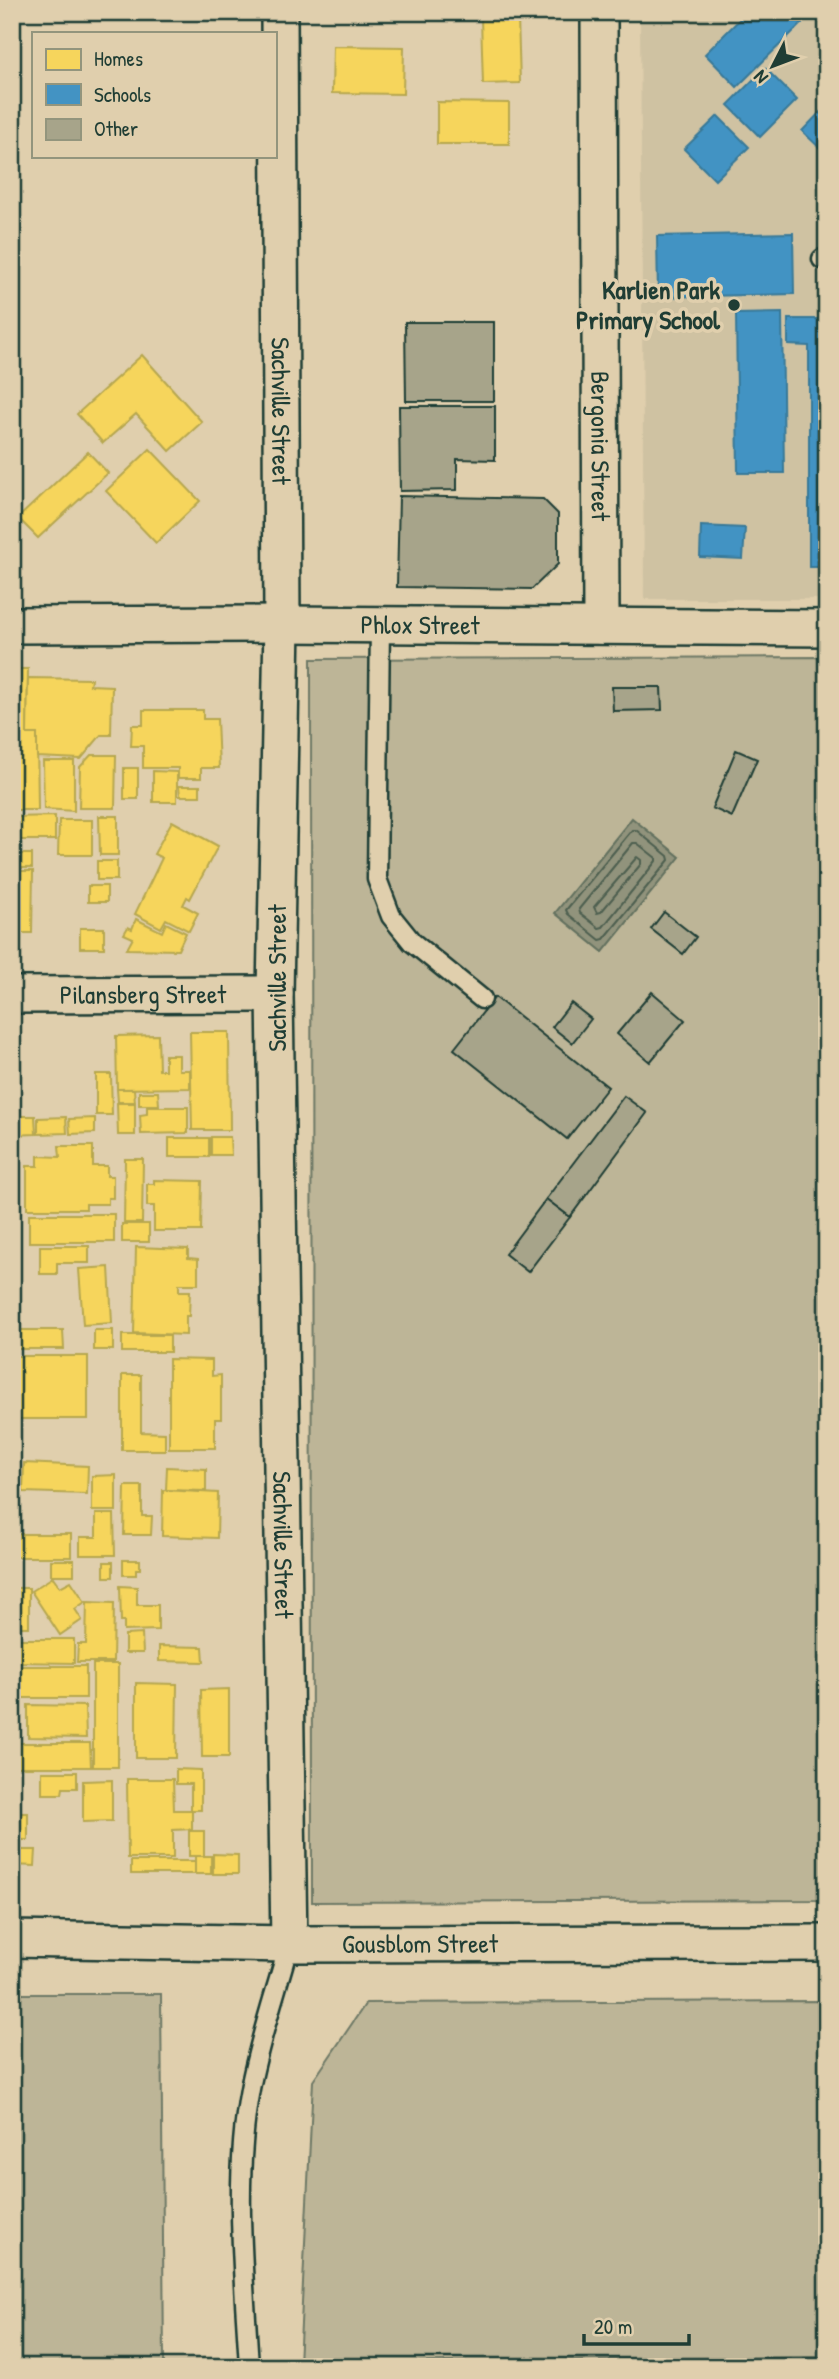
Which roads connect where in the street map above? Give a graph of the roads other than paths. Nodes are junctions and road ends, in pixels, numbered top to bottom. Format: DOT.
graph roads {
  1 [pos="279,12"];
  2 [pos="599,12"];
  3 [pos="282,624"];
  4 [pos="12,625"];
  5 [pos="380,625"];
  6 [pos="601,626"];
  7 [pos="827,628"];
  8 [pos="275,994"];
  9 [pos="12,995"];
  10 [pos="482,999"];
  11 [pos="12,1940"];
  12 [pos="827,1943"];
  13 [pos="289,1944"];
  14 [pos="249,2367"];
  1 -- 3 [label="street, Sachville Street"];
  2 -- 6 [label="street, Bergonia Street"];
  3 -- 4 [label="street, Phlox Street"];
  3 -- 5 [label="street, Phlox Street"];
  3 -- 8 [label="street, Sachville Street"];
  5 -- 6 [label="street, Phlox Street"];
  5 -- 10 [label="lane"];
  6 -- 7 [label="street, Phlox Street"];
  8 -- 9 [label="street, Pilansberg Street"];
  8 -- 13 [label="street, Sachville Street"];
  11 -- 13 [label="street, Gousblom Street"];
  12 -- 13 [label="street, Gousblom Street"];
  13 -- 14 [label="lane"];
}
